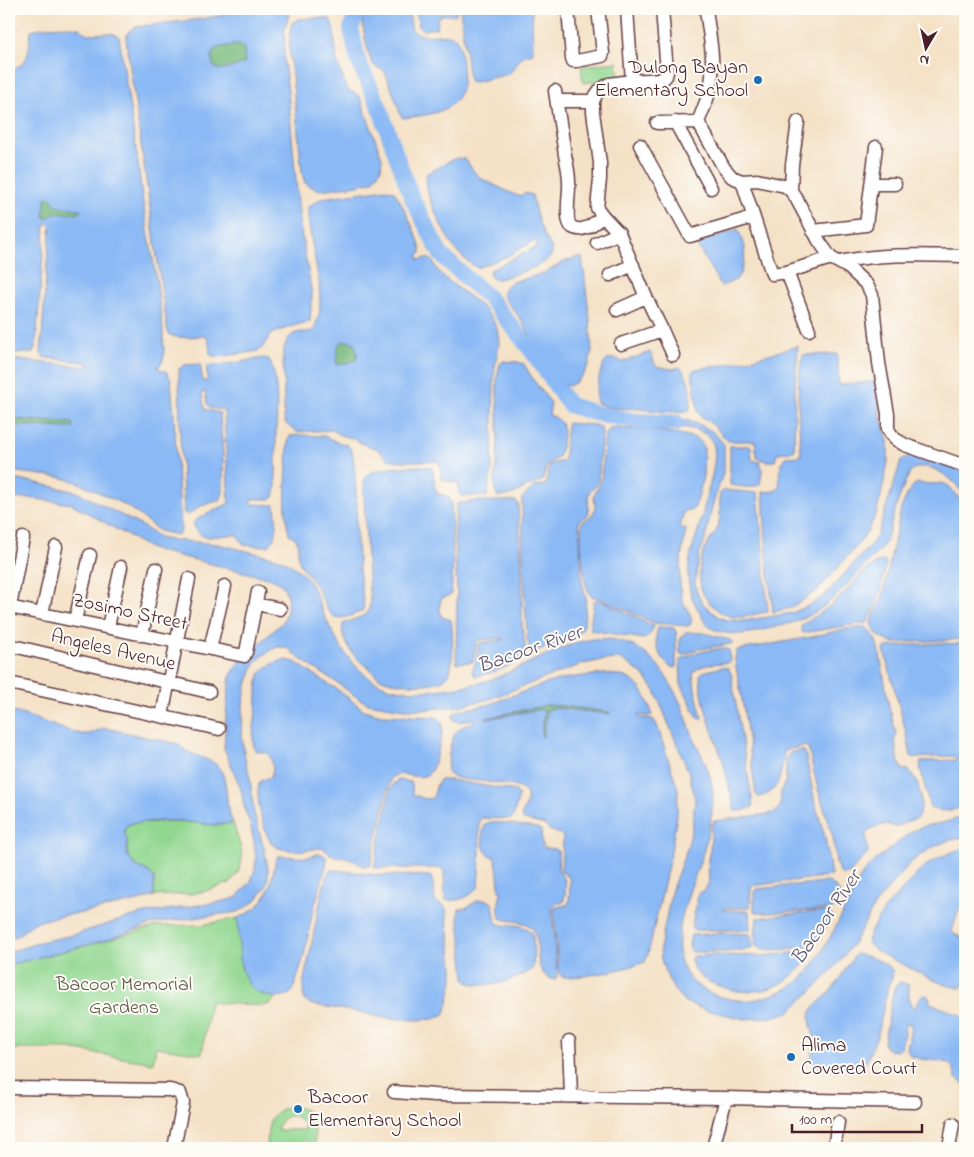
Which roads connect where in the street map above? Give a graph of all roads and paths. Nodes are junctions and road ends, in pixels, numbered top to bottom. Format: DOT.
graph roads {
  1 [pos="568,9"];
  2 [pos="598,9"];
  3 [pos="627,9"];
  4 [pos="662,9"];
  5 [pos="706,9"];
  6 [pos="632,81"];
  7 [pos="555,90"];
  8 [pos="593,100"];
  9 [pos="557,104"];
  10 [pos="675,122"];
  11 [pos="698,122"];
  12 [pos="798,122"];
  13 [pos="657,123"];
  14 [pos="640,145"];
  15 [pos="876,147"];
  16 [pos="742,181"];
  17 [pos="871,184"];
  18 [pos="895,184"];
  19 [pos="711,188"];
  20 [pos="791,191"];
  21 [pos="603,216"];
  22 [pos="753,216"];
  23 [pos="814,231"];
  24 [pos="619,233"];
  25 [pos="597,243"];
  26 [pos="965,256"];
  27 [pos="835,260"];
  28 [pos="633,265"];
  29 [pos="787,272"];
  30 [pos="610,275"];
  31 [pos="646,298"];
  32 [pos="617,310"];
  33 [pos="662,330"];
  34 [pos="809,330"];
  35 [pos="621,344"];
  36 [pos="673,355"];
  37 [pos="965,466"];
  38 [pos="23,538"];
  39 [pos="56,547"];
  40 [pos="90,556"];
  41 [pos="121,567"];
  42 [pos="156,569"];
  43 [pos="189,579"];
  44 [pos="225,586"];
  45 [pos="10,607"];
  46 [pos="280,609"];
  47 [pos="42,614"];
  48 [pos="75,620"];
  49 [pos="108,628"];
  50 [pos="142,635"];
  51 [pos="177,642"];
  52 [pos="9,645"];
  53 [pos="210,649"];
  54 [pos="9,683"];
  55 [pos="168,683"];
  56 [pos="209,692"];
  57 [pos="162,716"];
  58 [pos="219,729"];
  59 [pos="570,1041"];
  60 [pos="9,1088"];
  61 [pos="394,1092"];
  62 [pos="571,1096"];
  63 [pos="726,1098"];
  64 [pos="916,1102"];
  65 [pos="838,1122"];
  66 [pos="953,1124"];
  67 [pos="174,1148"];
  68 [pos="713,1148"];
  69 [pos="834,1148"];
  70 [pos="949,1148"];
  1 -- 2 [label="street"];
  3 -- 6 [label="street"];
  4 -- 6 [label="street"];
  5 -- 11 [label="street"];
  6 -- 8 [label="street"];
  7 -- 9 [label="street"];
  8 -- 9 [label="street"];
  8 -- 21 [label="street"];
  9 -- 21 [label="street"];
  10 -- 11 [label="street"];
  10 -- 13 [label="street"];
  10 -- 19 [label="street"];
  11 -- 16 [label="street"];
  12 -- 20 [label="street"];
  14 -- 22 [label="street"];
  15 -- 17 [label="street"];
  16 -- 20 [label="street"];
  16 -- 22 [label="street"];
  17 -- 18 [label="street"];
  17 -- 23 [label="street"];
  20 -- 23 [label="street"];
  21 -- 24 [label="street"];
  22 -- 29 [label="street"];
  23 -- 27 [label="street"];
  24 -- 25 [label="street"];
  24 -- 28 [label="street"];
  26 -- 27 [label="street"];
  27 -- 29 [label="street"];
  27 -- 37 [label="street"];
  28 -- 30 [label="street"];
  28 -- 31 [label="street"];
  29 -- 34 [label="street"];
  31 -- 32 [label="street"];
  31 -- 33 [label="street"];
  33 -- 35 [label="street"];
  33 -- 36 [label="street"];
  38 -- 45 [label="street"];
  39 -- 47 [label="street"];
  40 -- 48 [label="street"];
  41 -- 49 [label="street"];
  42 -- 50 [label="street"];
  43 -- 51 [label="street"];
  44 -- 53 [label="street"];
  45 -- 47 [label="street, Zosimo Street"];
  46 -- 53 [label="street, Zosimo Street"];
  47 -- 48 [label="street, Zosimo Street"];
  48 -- 49 [label="street, Zosimo Street"];
  49 -- 50 [label="street, Zosimo Street"];
  50 -- 51 [label="street, Zosimo Street"];
  51 -- 53 [label="street, Zosimo Street"];
  51 -- 55 [label="street"];
  52 -- 55 [label="street, Angeles Avenue"];
  54 -- 57 [label="street"];
  55 -- 56 [label="street, Angeles Avenue"];
  55 -- 57 [label="street"];
  57 -- 58 [label="street"];
  59 -- 62 [label="street"];
  60 -- 67 [label="street"];
  61 -- 62 [label="street"];
  62 -- 63 [label="street"];
  63 -- 64 [label="street"];
  63 -- 68 [label="street"];
  65 -- 69 [label="street"];
  66 -- 70 [label="street"];
}
